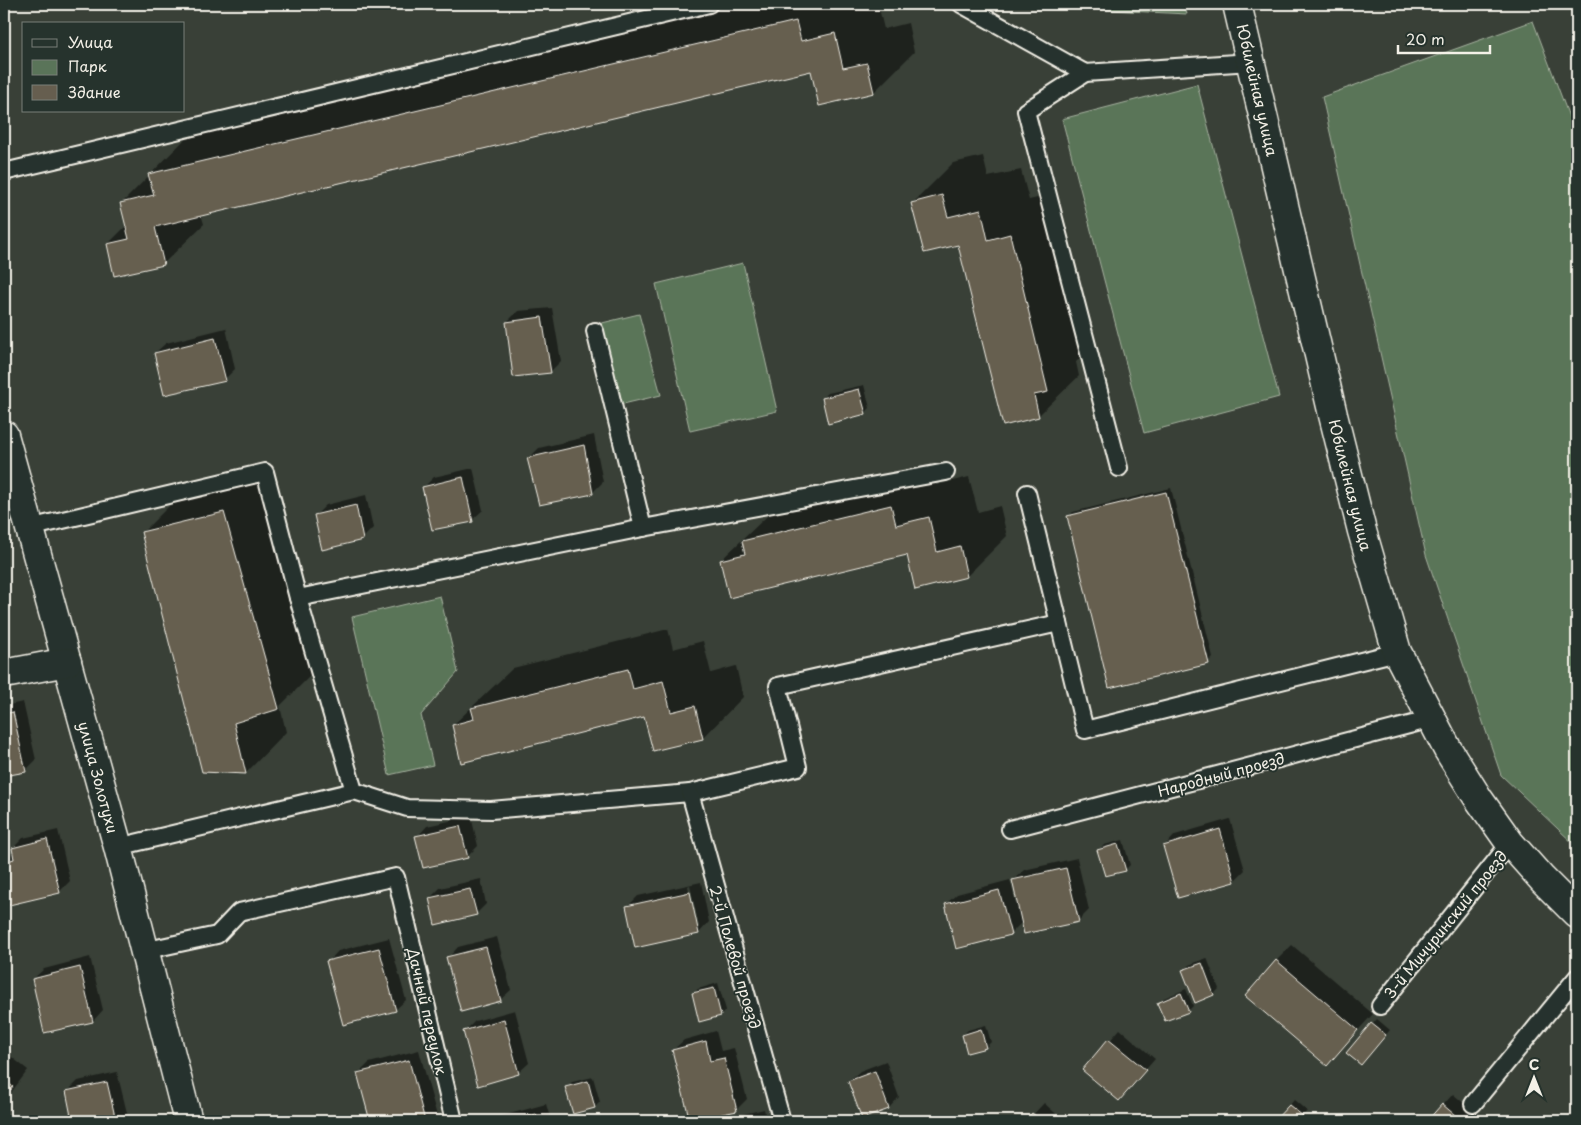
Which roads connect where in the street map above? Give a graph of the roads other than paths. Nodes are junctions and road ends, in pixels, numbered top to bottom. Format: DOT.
graph roads {
  1 [pos="709,4"];
  2 [pos="961,4"];
  3 [pos="1238,4"];
  4 [pos="1251,62"];
  5 [pos="1085,73"];
  6 [pos="4,172"];
  7 [pos="595,331"];
  8 [pos="4,435"];
  9 [pos="1119,468"];
  10 [pos="946,472"];
  11 [pos="1027,493"];
  12 [pos="30,528"];
  13 [pos="643,528"];
  14 [pos="298,598"];
  15 [pos="1059,623"];
  16 [pos="1397,652"];
  17 [pos="67,662"];
  18 [pos="4,674"];
  19 [pos="1432,720"];
  20 [pos="354,791"];
  21 [pos="690,793"];
  22 [pos="1010,829"];
  23 [pos="1510,843"];
  24 [pos="118,847"];
  25 [pos="1577,914"];
  26 [pos="143,951"];
  27 [pos="1577,977"];
  28 [pos="1380,1006"];
  29 [pos="1473,1104"];
  30 [pos="188,1121"];
  31 [pos="454,1121"];
  32 [pos="782,1121"];
  1 -- 6 [label="lane"];
  2 -- 5 [label="lane"];
  3 -- 4 [label="street, Юбилейная улица"];
  4 -- 5 [label="lane"];
  4 -- 16 [label="street, Юбилейная улица"];
  5 -- 9 [label="lane"];
  7 -- 13 [label="lane"];
  8 -- 12 [label="street, улица Золотухи"];
  10 -- 13 [label="lane"];
  11 -- 15 [label="lane"];
  12 -- 14 [label="lane"];
  12 -- 17 [label="street, улица Золотухи"];
  13 -- 14 [label="lane"];
  14 -- 20 [label="lane"];
  15 -- 16 [label="lane"];
  15 -- 21 [label="lane"];
  16 -- 19 [label="street, Юбилейная улица"];
  17 -- 18 [label="street"];
  17 -- 24 [label="street, улица Золотухи"];
  19 -- 22 [label="lane, Народный проезд"];
  19 -- 23 [label="street, Юбилейная улица"];
  20 -- 21 [label="lane"];
  20 -- 24 [label="lane"];
  21 -- 32 [label="lane, 2-й Полевой проезд"];
  23 -- 25 [label="street, Юбилейная улица"];
  23 -- 28 [label="lane, 3-й Мичуринский проезд"];
  24 -- 26 [label="street, улица Золотухи"];
  26 -- 30 [label="street, улица Золотухи"];
  26 -- 31 [label="lane, Дачный переулок"];
  27 -- 29 [label="lane"];
}
